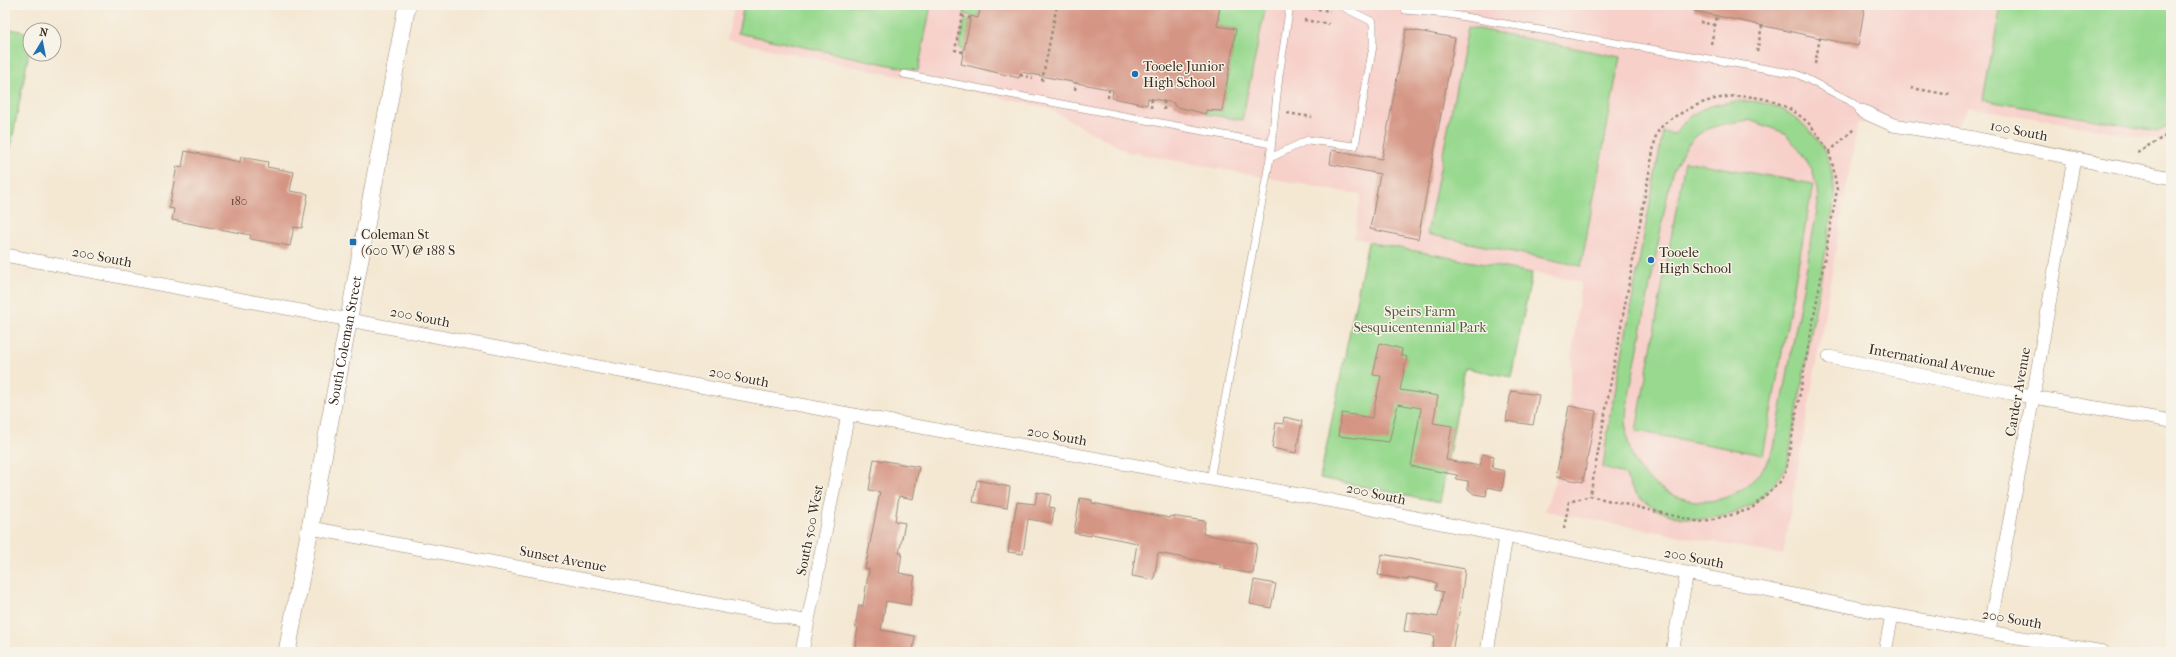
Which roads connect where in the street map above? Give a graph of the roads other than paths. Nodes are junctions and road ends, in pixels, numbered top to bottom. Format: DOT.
graph roads {
  1 [pos="407,5"];
  2 [pos="1290,5"];
  3 [pos="1339,5"];
  4 [pos="1403,5"];
  5 [pos="1430,5"];
  6 [pos="1436,13"];
  7 [pos="904,74"];
  8 [pos="1862,111"];
  9 [pos="1272,144"];
  10 [pos="1270,158"];
  11 [pos="2074,158"];
  12 [pos="2171,178"];
  13 [pos="5,255"];
  14 [pos="350,320"];
  15 [pos="1829,357"];
  16 [pos="2034,397"];
  17 [pos="848,414"];
  18 [pos="2171,421"];
  19 [pos="1210,480"];
  20 [pos="311,528"];
  21 [pos="1506,537"];
  22 [pos="1687,573"];
  23 [pos="1892,615"];
  24 [pos="808,622"];
  25 [pos="1989,631"];
  26 [pos="287,652"];
  27 [pos="802,652"];
  28 [pos="1486,652"];
  29 [pos="1672,652"];
  30 [pos="1885,652"];
  31 [pos="2103,652"];
  1 -- 14 [label="street, South Coleman Street"];
  2 -- 9 [label="lane"];
  3 -- 10 [label="lane"];
  4 -- 6 [label="lane"];
  5 -- 6 [label="lane"];
  6 -- 8 [label="lane"];
  7 -- 9 [label="lane"];
  8 -- 11 [label="street, 100 South"];
  9 -- 10 [label="lane"];
  10 -- 19 [label="lane"];
  11 -- 12 [label="street, 100 South"];
  11 -- 16 [label="street, Carder Avenue"];
  13 -- 14 [label="street, 200 South"];
  14 -- 17 [label="street, 200 South"];
  14 -- 20 [label="street, South Coleman Street"];
  15 -- 16 [label="street, International Avenue"];
  16 -- 18 [label="street, International Avenue"];
  16 -- 25 [label="street, Carder Avenue"];
  17 -- 19 [label="street, 200 South"];
  17 -- 24 [label="street, South 500 West"];
  19 -- 21 [label="street, 200 South"];
  20 -- 24 [label="street, Sunset Avenue"];
  20 -- 26 [label="street, South Coleman Street"];
  21 -- 22 [label="street, 200 South"];
  21 -- 28 [label="street"];
  22 -- 23 [label="street, 200 South"];
  22 -- 29 [label="street"];
  23 -- 25 [label="street, 200 South"];
  23 -- 30 [label="street"];
  24 -- 27 [label="street, South 500 West"];
  25 -- 31 [label="street, 200 South"];
}
